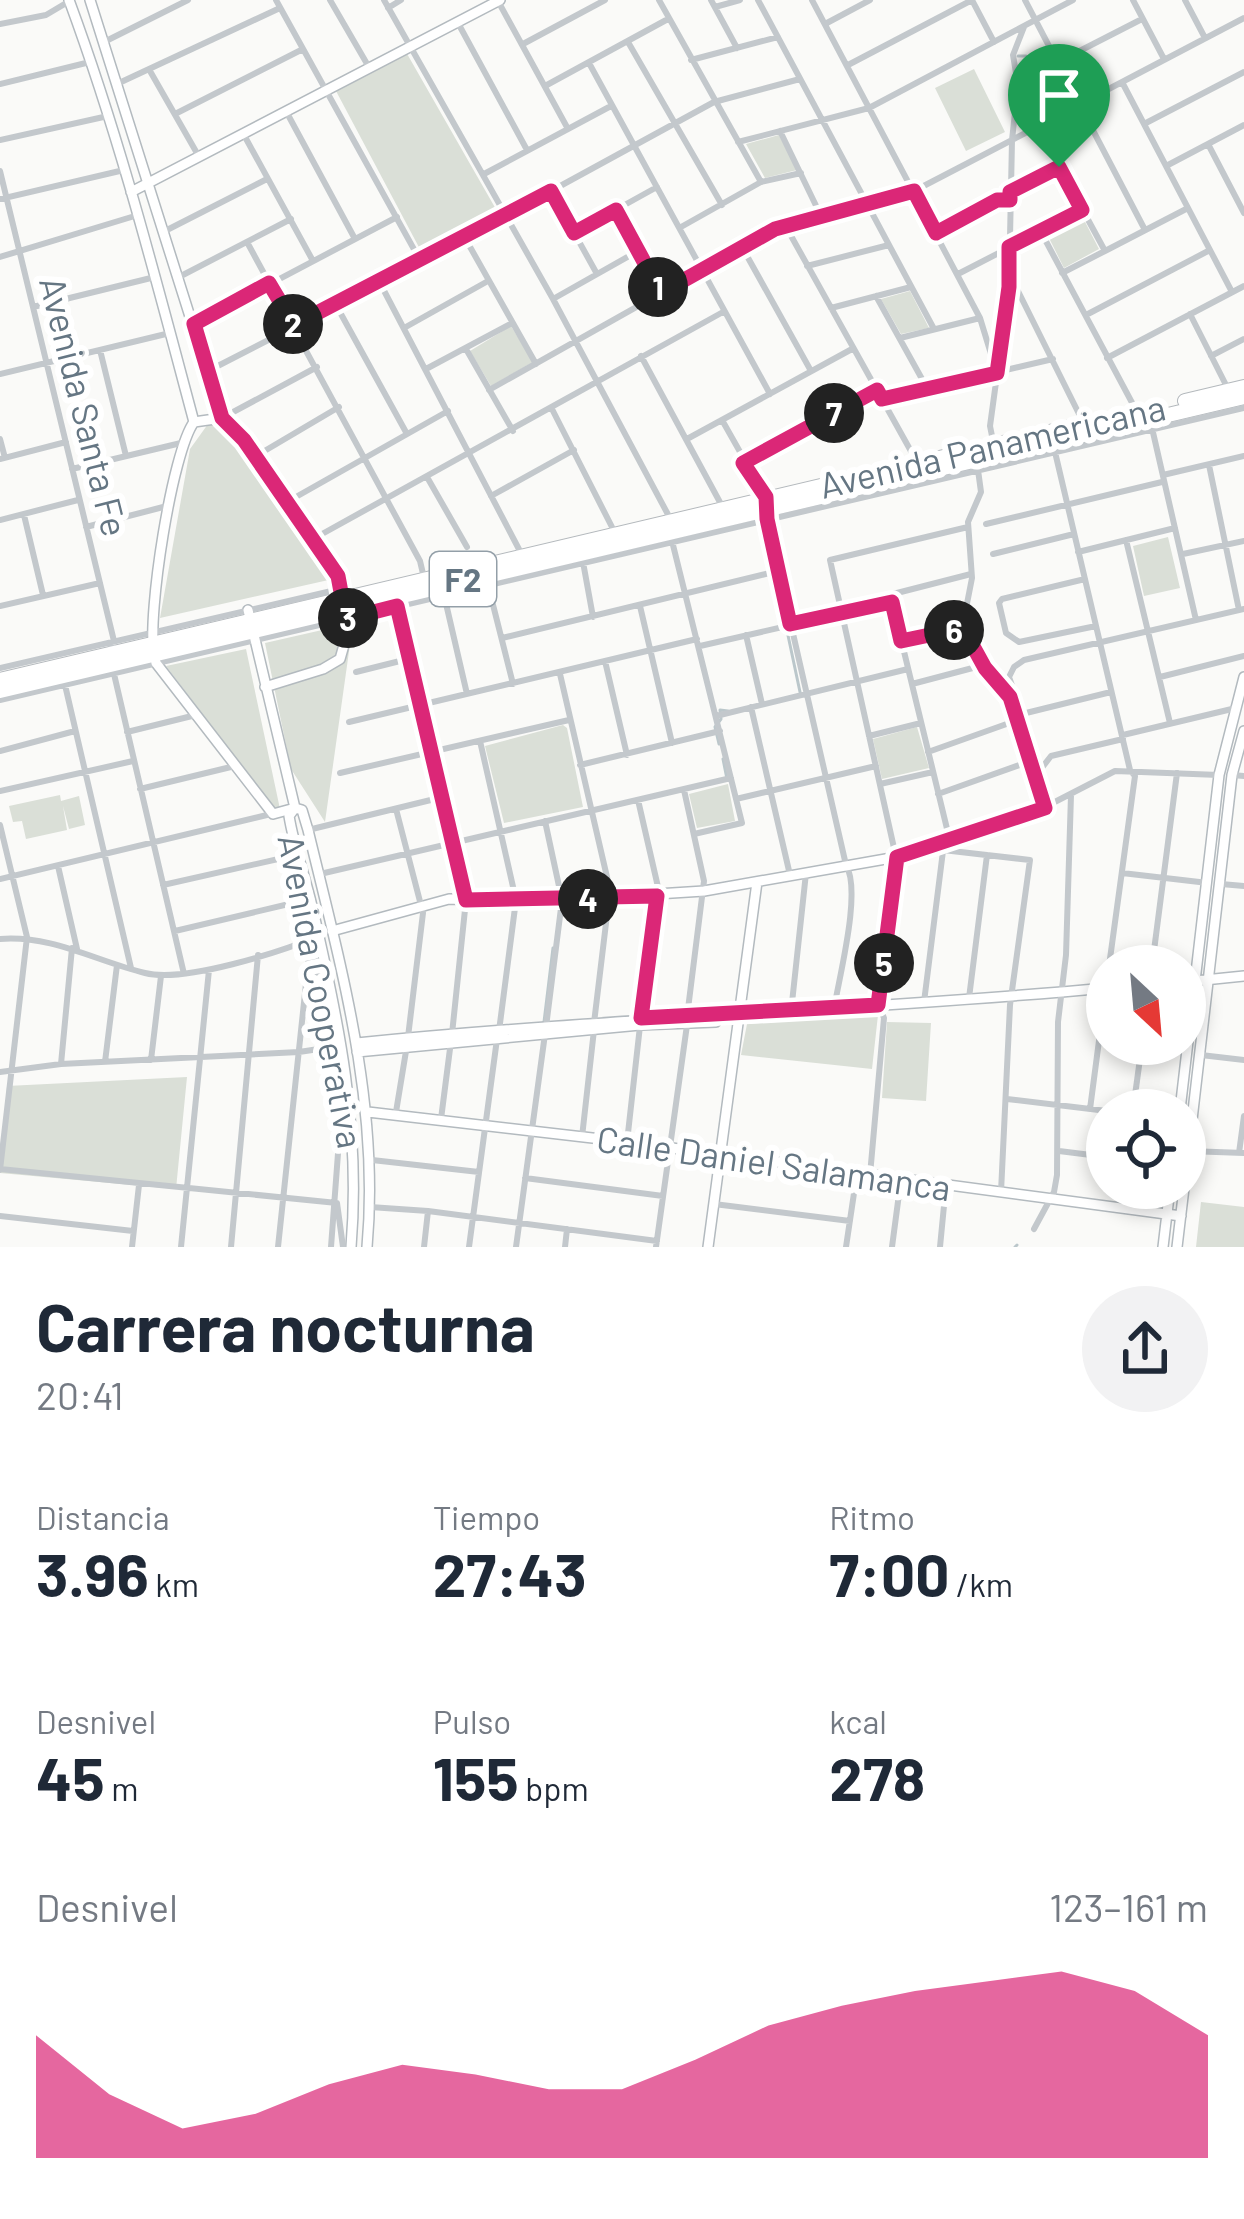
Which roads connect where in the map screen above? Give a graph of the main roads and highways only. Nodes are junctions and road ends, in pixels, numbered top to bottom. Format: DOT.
graph roads {
  1 [pos="1236,389"];
  2 [pos="1244,397"];
  3 [pos="767,508"];
  4 [pos="672,530"];
  5 [pos="343,603"];
  6 [pos="154,648"];
  7 [pos="0,680"];
  8 [pos="0,691"];
  1 -- 3 [label="highway, Avenida Panamericana / F2"];
  2 -- 3 [label="highway, Avenida Panamericana / F2"];
  3 -- 4 [label="highway, Avenida Panamericana / F2"];
  3 -- 4 [label="highway, Avenida Panamericana / F2"];
  4 -- 5 [label="highway, Avenida Panamericana / F2"];
  4 -- 5 [label="highway, Avenida Panamericana / F2"];
  5 -- 6 [label="highway, Avenida Panamericana / F2"];
  6 -- 7 [label="highway, F2"];
  6 -- 8 [label="highway, F2"];
}
